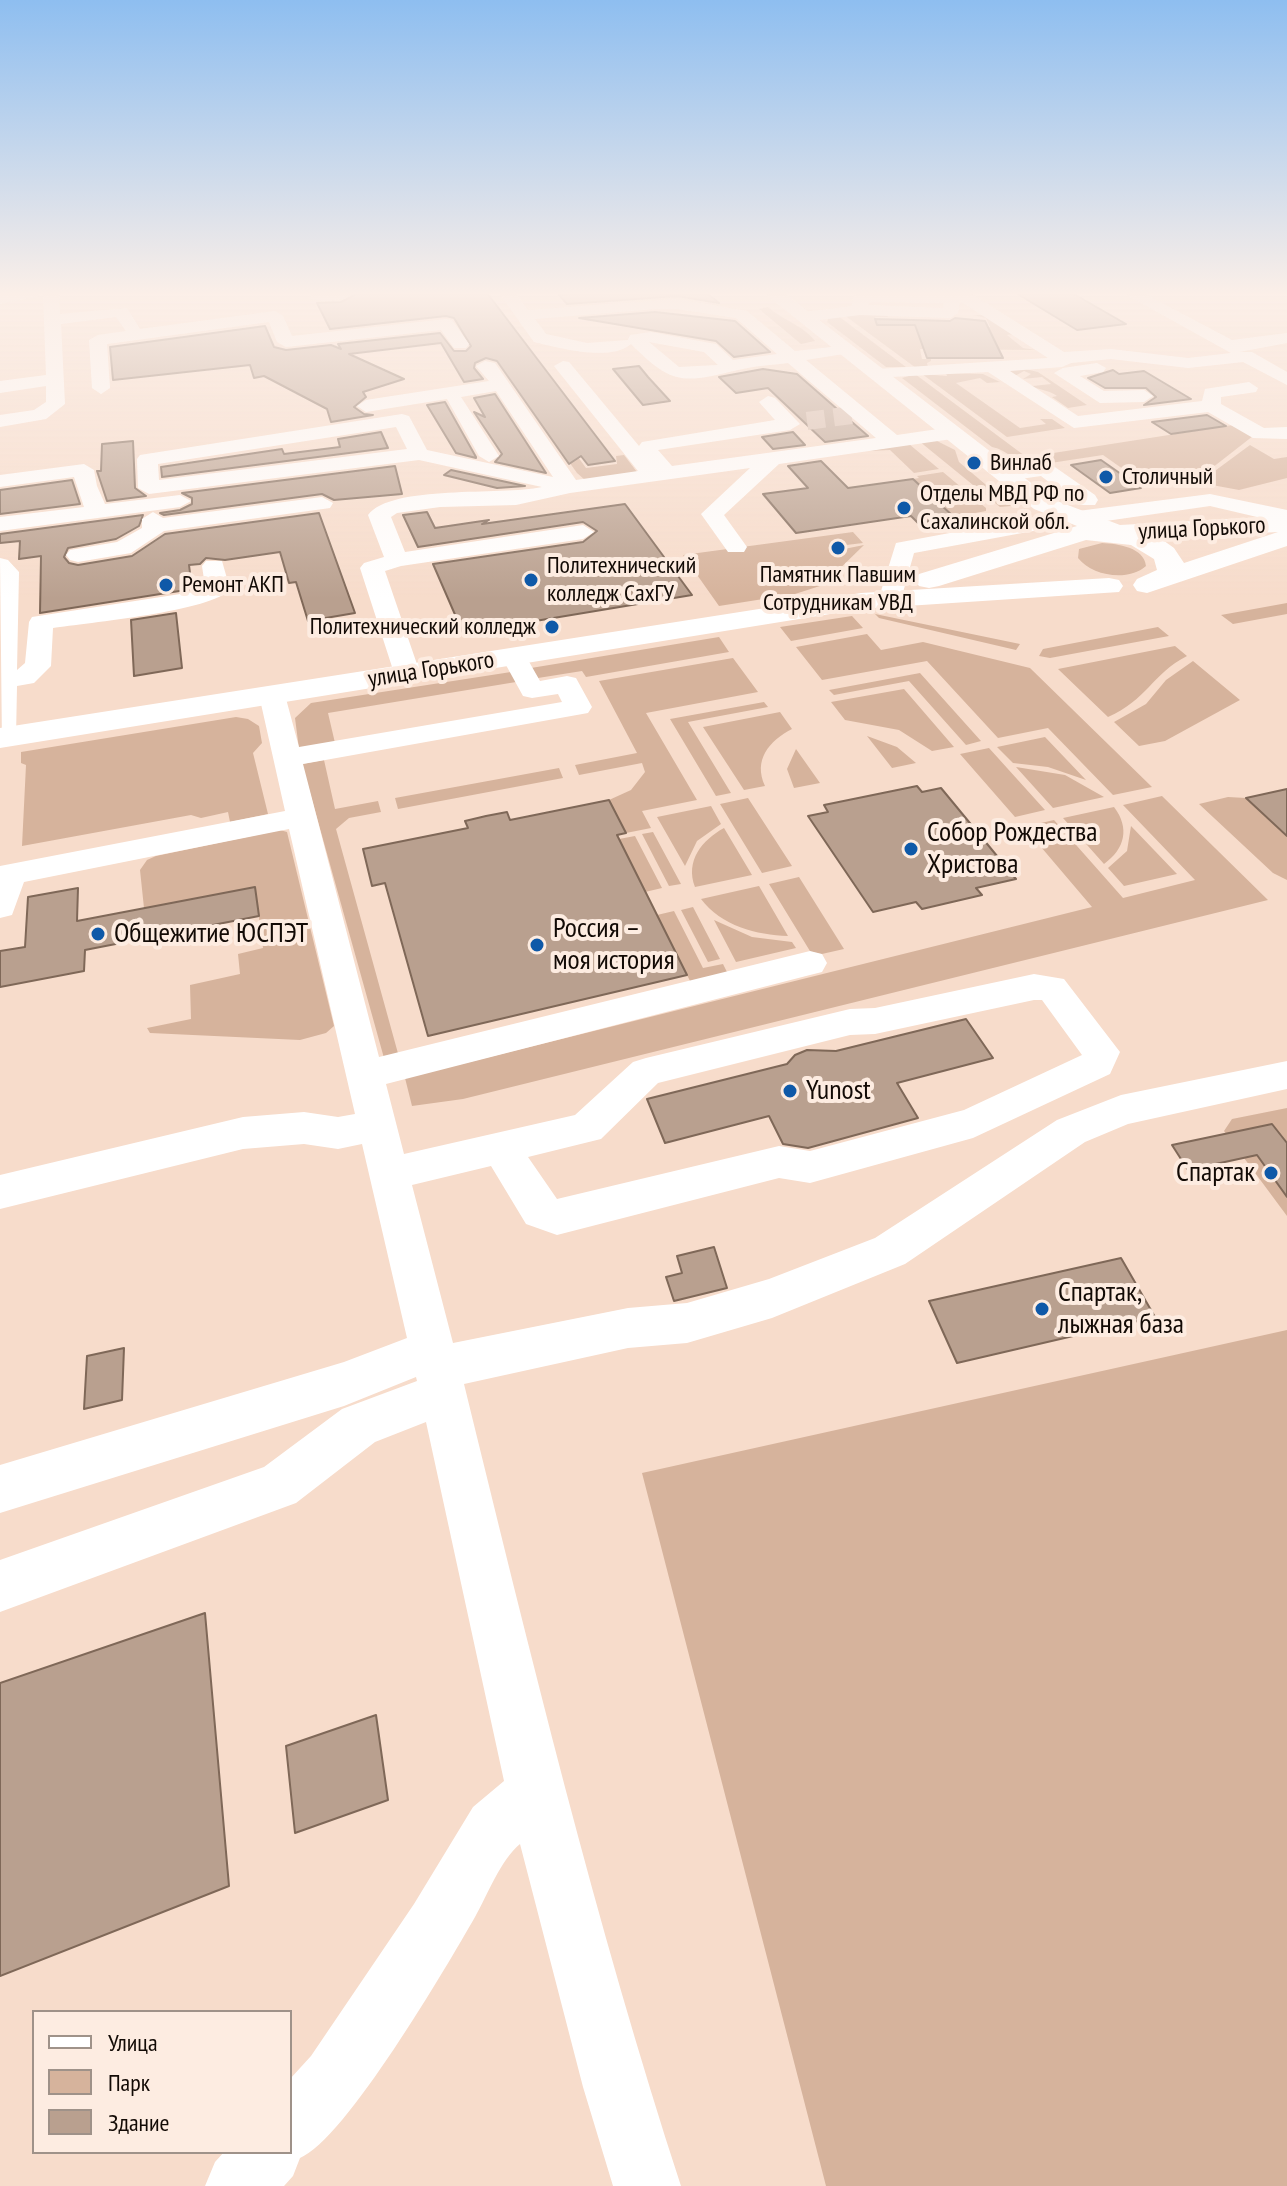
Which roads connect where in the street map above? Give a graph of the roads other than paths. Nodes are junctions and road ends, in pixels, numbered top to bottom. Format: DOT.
graph roads {
  1 [pos="56,395"];
  2 [pos="457,395"];
  3 [pos="508,395"];
  4 [pos="589,395"];
  5 [pos="837,395"];
  6 [pos="904,395"];
  7 [pos="1034,395"];
  8 [pos="1097,395"];
  9 [pos="1155,395"];
  10 [pos="1212,395"];
  11 [pos="448,397"];
  12 [pos="768,402"];
  13 [pos="1211,406"];
  14 [pos="341,409"];
  15 [pos="0,421"];
  16 [pos="952,433"];
  17 [pos="1287,433"];
  18 [pos="536,436"];
  19 [pos="892,441"];
  20 [pos="419,454"];
  21 [pos="773,458"];
  22 [pos="659,474"];
  23 [pos="1006,475"];
  24 [pos="0,481"];
  25 [pos="570,487"];
  26 [pos="88,490"];
  27 [pos="322,492"];
  28 [pos="438,500"];
  29 [pos="0,502"];
  30 [pos="97,511"];
  31 [pos="152,515"];
  32 [pos="1064,516"];
  33 [pos="1287,517"];
  34 [pos="0,524"];
  35 [pos="1287,524"];
  36 [pos="1124,526"];
  37 [pos="128,532"];
  38 [pos="583,532"];
  39 [pos="1287,537"];
  40 [pos="57,542"];
  41 [pos="736,547"];
  42 [pos="460,551"];
  43 [pos="78,555"];
  44 [pos="397,560"];
  45 [pos="4,562"];
  46 [pos="214,566"];
  47 [pos="1161,580"];
  48 [pos="1109,586"];
  49 [pos="893,591"];
  50 [pos="861,601"];
  51 [pos="3,617"];
  52 [pos="514,656"];
  53 [pos="407,673"];
  54 [pos="4,681"];
  55 [pos="272,695"];
  56 [pos="1,738"];
  57 [pos="287,758"];
  58 [pos="302,817"];
  59 [pos="0,907"];
  60 [pos="810,963"];
  61 [pos="365,1075"];
  62 [pos="1287,1075"];
  63 [pos="377,1125"];
  64 [pos="501,1148"];
  65 [pos="389,1174"];
  66 [pos="0,1192"];
  67 [pos="437,1370"];
  68 [pos="0,1489"];
  69 [pos="0,1586"];
  70 [pos="535,1792"];
  71 [pos="292,2127"];
  72 [pos="267,2154"];
  73 [pos="239,2186"];
  74 [pos="647,2186"];
  1 -- 15 [label="street"];
  2 -- 11 [label="street"];
  3 -- 18 [label="street"];
  4 -- 22 [label="street"];
  5 -- 19 [label="street"];
  6 -- 16 [label="main road"];
  7 -- 13 [label="street"];
  8 -- 9 [label="street"];
  10 -- 13 [label="street"];
  11 -- 14 [label="street"];
  11 -- 18 [label="street"];
  12 -- 22 [label="street"];
  13 -- 17 [label="street"];
  16 -- 19 [label="street"];
  16 -- 23 [label="main road"];
  18 -- 25 [label="street"];
  19 -- 21 [label="street"];
  20 -- 20 [label="street"];
  20 -- 25 [label="street"];
  21 -- 22 [label="street"];
  21 -- 41 [label="street"];
  22 -- 25 [label="street"];
  23 -- 32 [label="main road"];
  23 -- 32 [label="street"];
  24 -- 26 [label="street"];
  25 -- 28 [label="street"];
  26 -- 29 [label="street"];
  26 -- 30 [label="street"];
  27 -- 31 [label="street"];
  28 -- 42 [label="street"];
  28 -- 44 [label="street"];
  30 -- 31 [label="street"];
  30 -- 34 [label="street"];
  31 -- 43 [label="street"];
  32 -- 36 [label="main road, улица Горького"];
  32 -- 48 [label="main road"];
  32 -- 49 [label="main road, улица Горького"];
  32 -- 49 [label="street"];
  33 -- 36 [label="street"];
  35 -- 36 [label="main road, улица Горького"];
  36 -- 47 [label="main road"];
  37 -- 40 [label="street"];
  38 -- 42 [label="street"];
  39 -- 47 [label="main road, улица Горького"];
  42 -- 44 [label="street"];
  44 -- 53 [label="street"];
  45 -- 51 [label="street"];
  46 -- 54 [label="street"];
  47 -- 48 [label="main road, улица Горького"];
  48 -- 50 [label="main road, улица Горького"];
  49 -- 50 [label="main road, улица Горького"];
  50 -- 52 [label="main road, улица Горького"];
  51 -- 54 [label="street"];
  52 -- 53 [label="main road, улица Горького"];
  52 -- 57 [label="street"];
  53 -- 55 [label="main road, улица Горького"];
  54 -- 56 [label="street"];
  55 -- 56 [label="main road, улица Горького"];
  55 -- 57 [label="street"];
  57 -- 58 [label="street"];
  58 -- 59 [label="street"];
  58 -- 61 [label="street"];
  60 -- 61 [label="street"];
  61 -- 63 [label="street"];
  62 -- 67 [label="street"];
  63 -- 65 [label="street"];
  63 -- 66 [label="street"];
  64 -- 64 [label="street"];
  64 -- 65 [label="street"];
  65 -- 67 [label="street"];
  67 -- 68 [label="street"];
  67 -- 69 [label="street"];
  67 -- 70 [label="street"];
  70 -- 71 [label="street"];
  70 -- 74 [label="street"];
  72 -- 73 [label="street"];
}
